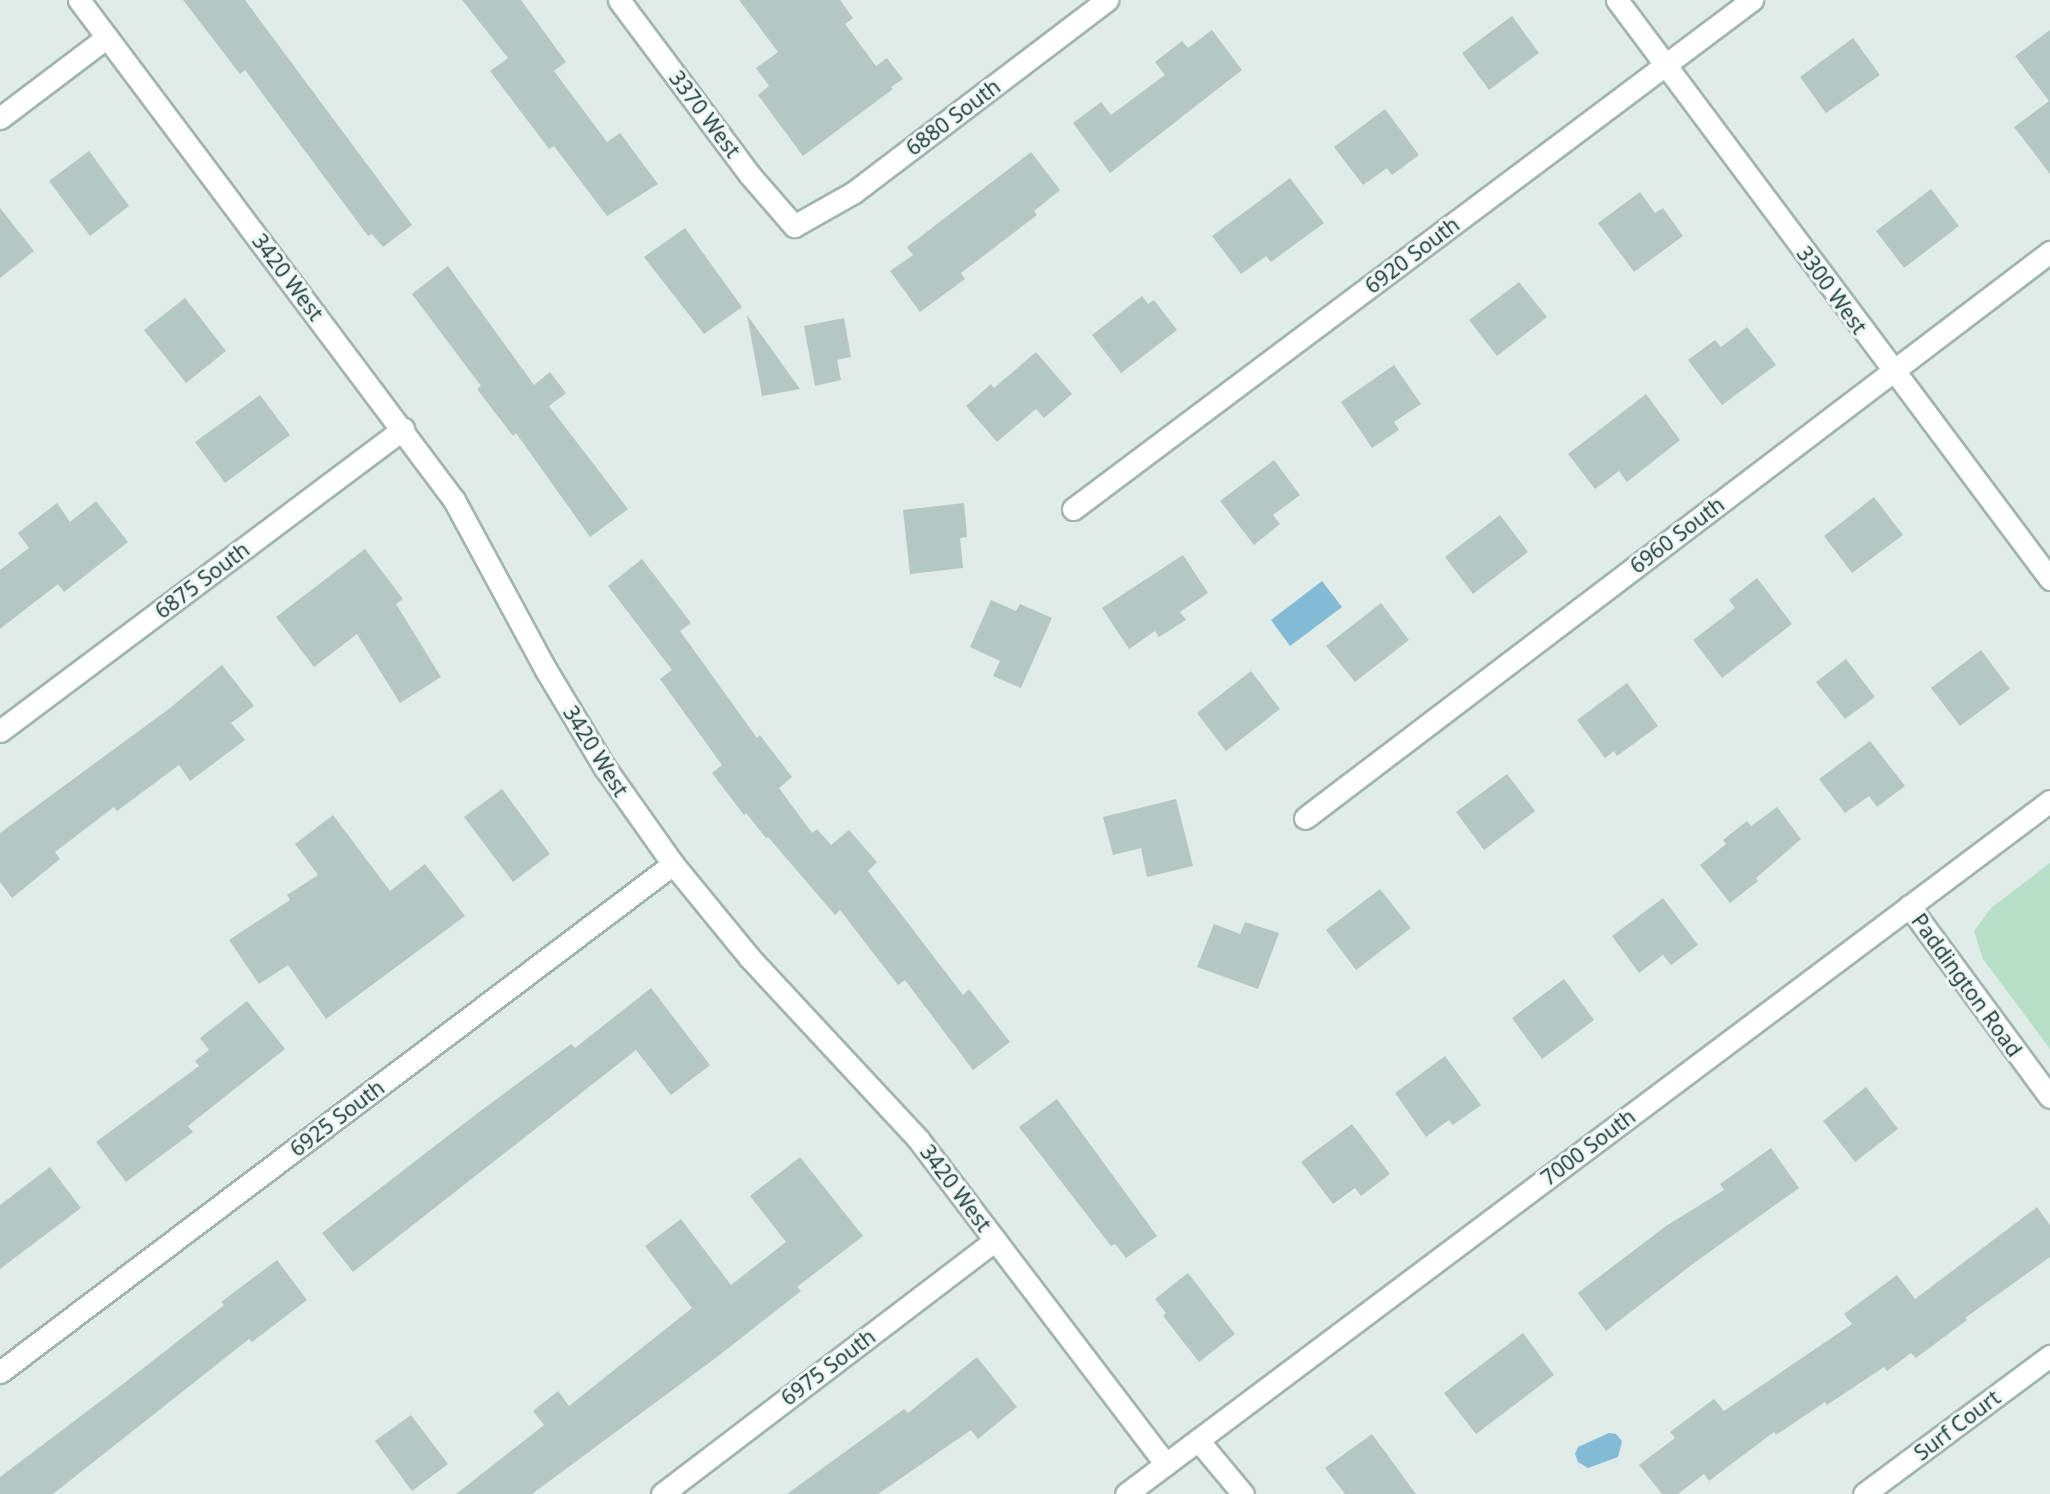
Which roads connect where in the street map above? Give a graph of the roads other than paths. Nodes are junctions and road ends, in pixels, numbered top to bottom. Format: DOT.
graph roads {
  1 [pos="79,0"];
  2 [pos="619,0"];
  3 [pos="1106,0"];
  4 [pos="1617,0"];
  5 [pos="1752,0"];
  6 [pos="107,37"];
  7 [pos="1665,65"];
  8 [pos="0,118"];
  9 [pos="794,226"];
  10 [pos="2050,252"];
  11 [pos="1892,371"];
  12 [pos="403,429"];
  13 [pos="1073,509"];
  14 [pos="2050,579"];
  15 [pos="0,731"];
  16 [pos="2050,801"];
  17 [pos="1305,818"];
  18 [pos="673,864"];
  19 [pos="1909,906"];
  20 [pos="2050,1097"];
  21 [pos="995,1240"];
  22 [pos="2050,1356"];
  23 [pos="0,1372"];
  24 [pos="1198,1440"];
  25 [pos="1166,1464"];
  26 [pos="662,1494"];
  27 [pos="1126,1494"];
  28 [pos="1243,1494"];
  29 [pos="1864,1494"];
  1 -- 6 [label="street, 3420 West"];
  2 -- 9 [label="street, 3370 West"];
  3 -- 9 [label="street, 6880 South"];
  4 -- 7 [label="street, 3300 West"];
  5 -- 7 [label="street, 6920 South"];
  6 -- 8 [label="street"];
  6 -- 12 [label="street, 3420 West"];
  7 -- 11 [label="street, 3300 West"];
  7 -- 13 [label="street, 6920 South"];
  10 -- 11 [label="street, 6960 South"];
  11 -- 14 [label="street, 3300 West"];
  11 -- 17 [label="street, 6960 South"];
  12 -- 15 [label="street, 6875 South"];
  12 -- 18 [label="street, 3420 West"];
  16 -- 19 [label="street, 7000 South"];
  18 -- 21 [label="street, 3420 West"];
  18 -- 23 [label="street, 6925 South"];
  19 -- 20 [label="street, Paddington Road"];
  19 -- 24 [label="street, 7000 South"];
  21 -- 25 [label="street, 3420 West"];
  21 -- 26 [label="street, 6975 South"];
  22 -- 29 [label="street, Surf Court"];
  24 -- 25 [label="street, 7000 South"];
  24 -- 28 [label="street"];
  25 -- 27 [label="street, 7000 South"];
}
